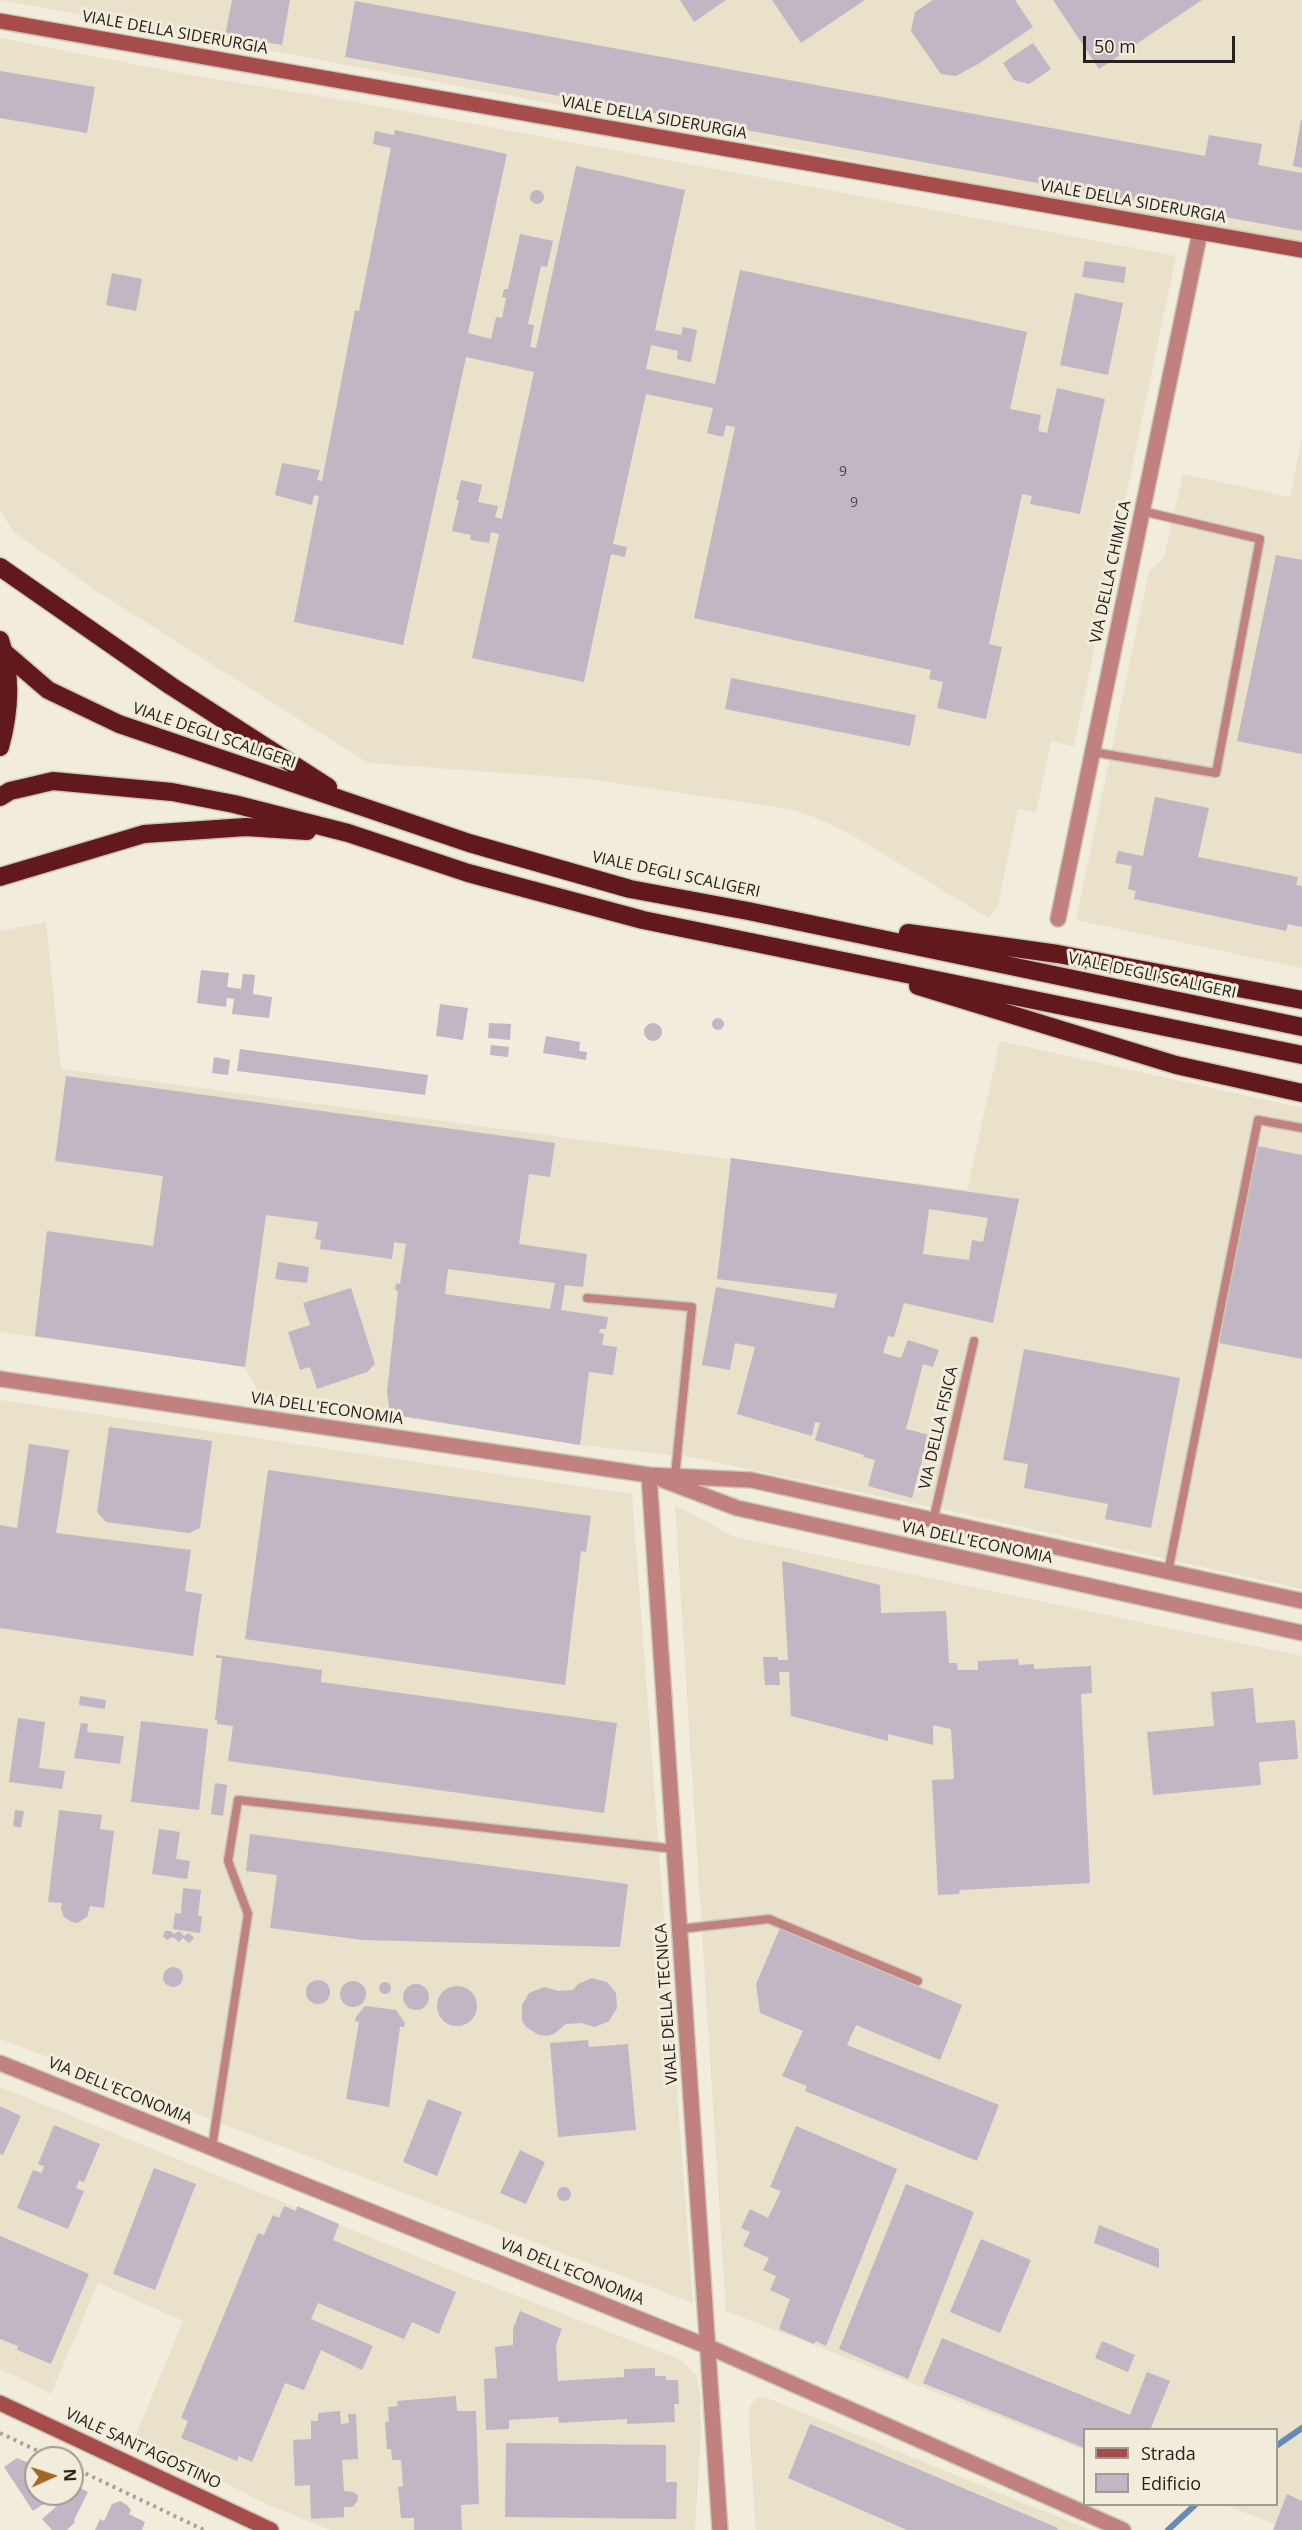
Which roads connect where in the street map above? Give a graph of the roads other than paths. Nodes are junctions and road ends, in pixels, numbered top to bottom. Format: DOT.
graph roads {
  1 [pos="0,21"];
  2 [pos="1200,232"];
  3 [pos="1302,250"];
  4 [pos="1142,512"];
  5 [pos="0,567"];
  6 [pos="2,646"];
  7 [pos="0,747"];
  8 [pos="1093,752"];
  9 [pos="0,797"];
  10 [pos="352,803"];
  11 [pos="348,833"];
  12 [pos="0,878"];
  13 [pos="748,910"];
  14 [pos="1058,919"];
  15 [pos="810,953"];
  16 [pos="1302,1000"];
  17 [pos="1302,1027"];
  18 [pos="1302,1054"];
  19 [pos="1302,1094"];
  20 [pos="1302,1128"];
  21 [pos="587,1298"];
  22 [pos="974,1341"];
  23 [pos="0,1379"];
  24 [pos="1201,1409"];
  25 [pos="1212,1411"];
  26 [pos="649,1475"];
  27 [pos="675,1476"];
  28 [pos="933,1521"];
  29 [pos="1168,1572"];
  30 [pos="1302,1601"];
  31 [pos="1302,1633"];
  32 [pos="675,1849"];
  33 [pos="680,1929"];
  34 [pos="918,1981"];
  35 [pos="0,2063"];
  36 [pos="212,2147"];
  37 [pos="710,2347"];
  38 [pos="0,2403"];
  39 [pos="271,2530"];
  40 [pos="720,2530"];
  41 [pos="1123,2530"];
  1 -- 2 [label="street, VIALE DELLA SIDERURGIA"];
  2 -- 3 [label="street, VIALE DELLA SIDERURGIA"];
  2 -- 4 [label="street, VIA DELLA CHIMICA"];
  4 -- 8 [label="street, VIA DELLA CHIMICA"];
  4 -- 8 [label="lane"];
  5 -- 10 [label="highway"];
  6 -- 7 [label="highway, VIALE DEGLI SCALIGERI"];
  6 -- 10 [label="highway, VIALE DEGLI SCALIGERI"];
  8 -- 14 [label="street, VIA DELLA CHIMICA"];
  9 -- 11 [label="highway"];
  10 -- 13 [label="highway, VIALE DEGLI SCALIGERI"];
  11 -- 12 [label="highway"];
  11 -- 15 [label="highway"];
  13 -- 16 [label="highway"];
  13 -- 17 [label="highway, VIALE DEGLI SCALIGERI"];
  15 -- 18 [label="highway"];
  15 -- 19 [label="highway"];
  20 -- 24 [label="lane"];
  21 -- 27 [label="lane"];
  22 -- 28 [label="lane, VIA DELLA FISICA"];
  23 -- 26 [label="street, VIA DELL'ECONOMIA"];
  24 -- 25 [label="lane"];
  24 -- 29 [label="lane"];
  26 -- 27 [label="street, VIA DELL'ECONOMIA"];
  26 -- 31 [label="street, VIA DELL'ECONOMIA"];
  26 -- 32 [label="street, VIALE DELLA TECNICA"];
  27 -- 28 [label="street, VIA DELL'ECONOMIA"];
  28 -- 29 [label="street, VIA DELL'ECONOMIA"];
  29 -- 30 [label="street, VIA DELL'ECONOMIA"];
  32 -- 33 [label="street, VIALE DELLA TECNICA"];
  32 -- 36 [label="lane"];
  33 -- 34 [label="lane"];
  33 -- 37 [label="street, VIALE DELLA TECNICA"];
  35 -- 36 [label="street, VIA DELL'ECONOMIA"];
  36 -- 37 [label="street, VIA DELL'ECONOMIA"];
  37 -- 40 [label="street, VIALE DELLA TECNICA"];
  37 -- 41 [label="street, VIA DELL'ECONOMIA"];
  38 -- 39 [label="street, VIALE SANT'AGOSTINO"];
}
